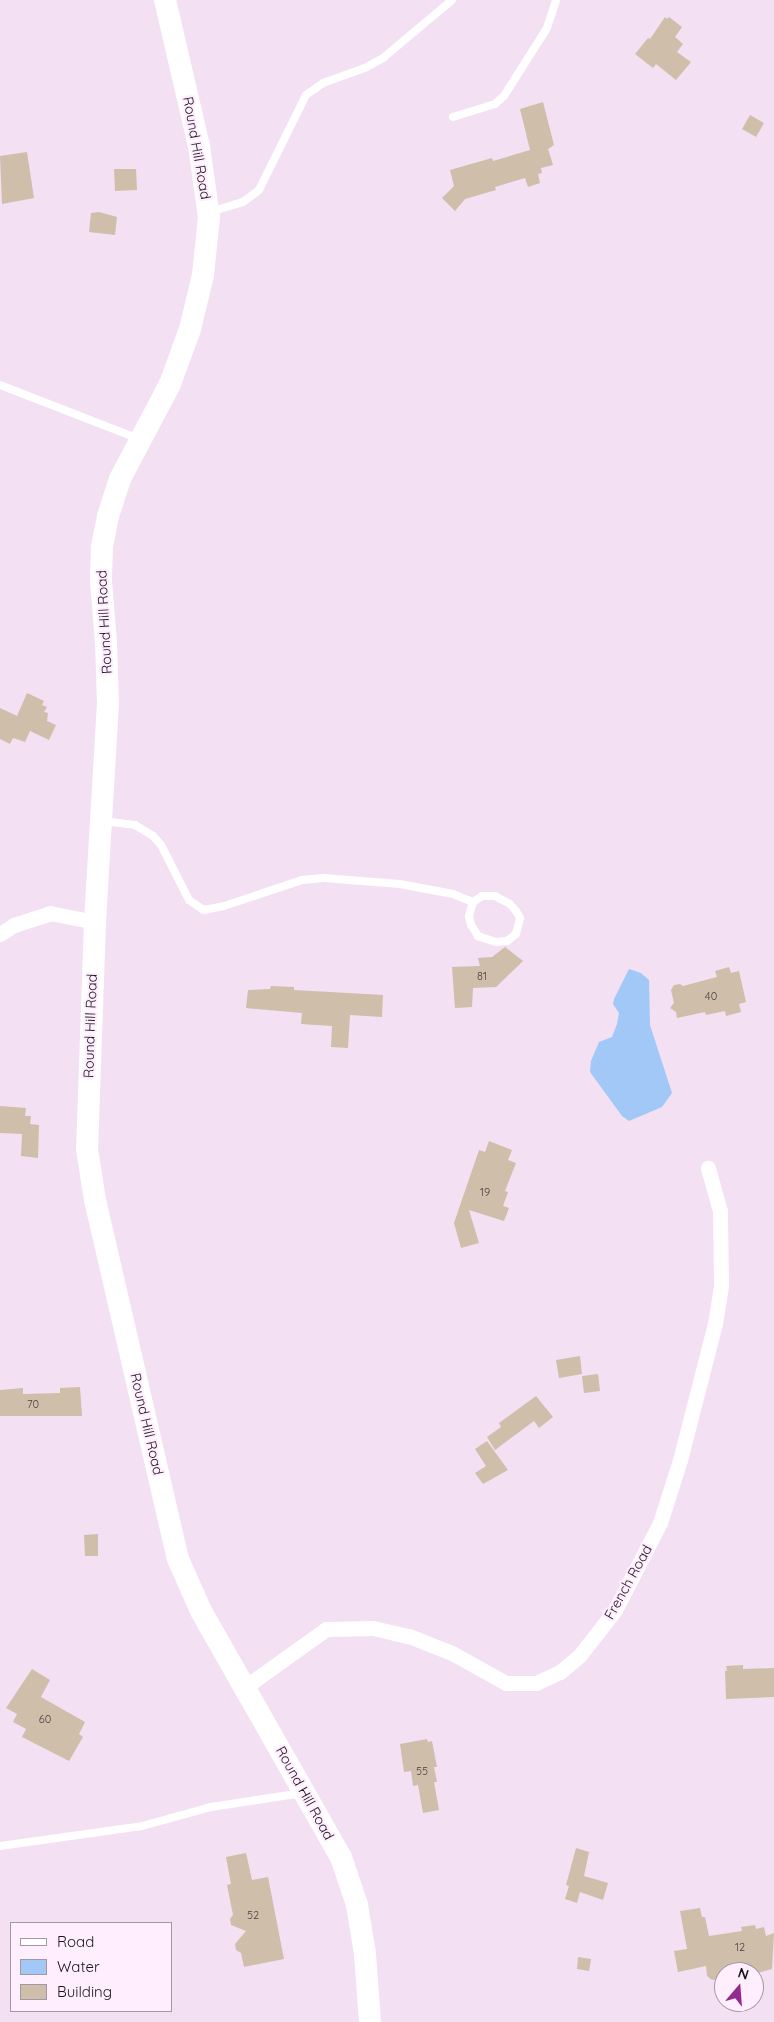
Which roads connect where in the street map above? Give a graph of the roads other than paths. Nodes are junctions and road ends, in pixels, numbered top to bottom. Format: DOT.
graph roads {
  1 [pos="165,0"];
  2 [pos="452,0"];
  3 [pos="556,0"];
  4 [pos="453,117"];
  5 [pos="208,213"];
  6 [pos="0,386"];
  7 [pos="141,440"];
  8 [pos="101,821"];
  9 [pos="473,902"];
  10 [pos="95,922"];
  11 [pos="0,934"];
  12 [pos="708,1168"];
  13 [pos="245,1687"];
  14 [pos="305,1793"];
  15 [pos="0,1846"];
  16 [pos="370,2022"];
  1 -- 5 [label="street, Round Hill Road"];
  2 -- 5 [label="lane"];
  3 -- 4 [label="lane"];
  5 -- 7 [label="street, Round Hill Road"];
  6 -- 7 [label="lane"];
  7 -- 8 [label="street, Round Hill Road"];
  8 -- 9 [label="lane"];
  8 -- 10 [label="street, Round Hill Road"];
  9 -- 9 [label="lane"];
  10 -- 11 [label="street"];
  10 -- 13 [label="street, Round Hill Road"];
  12 -- 13 [label="street, French Road"];
  13 -- 14 [label="street, Round Hill Road"];
  14 -- 15 [label="lane"];
  14 -- 16 [label="street, Round Hill Road"];
}
